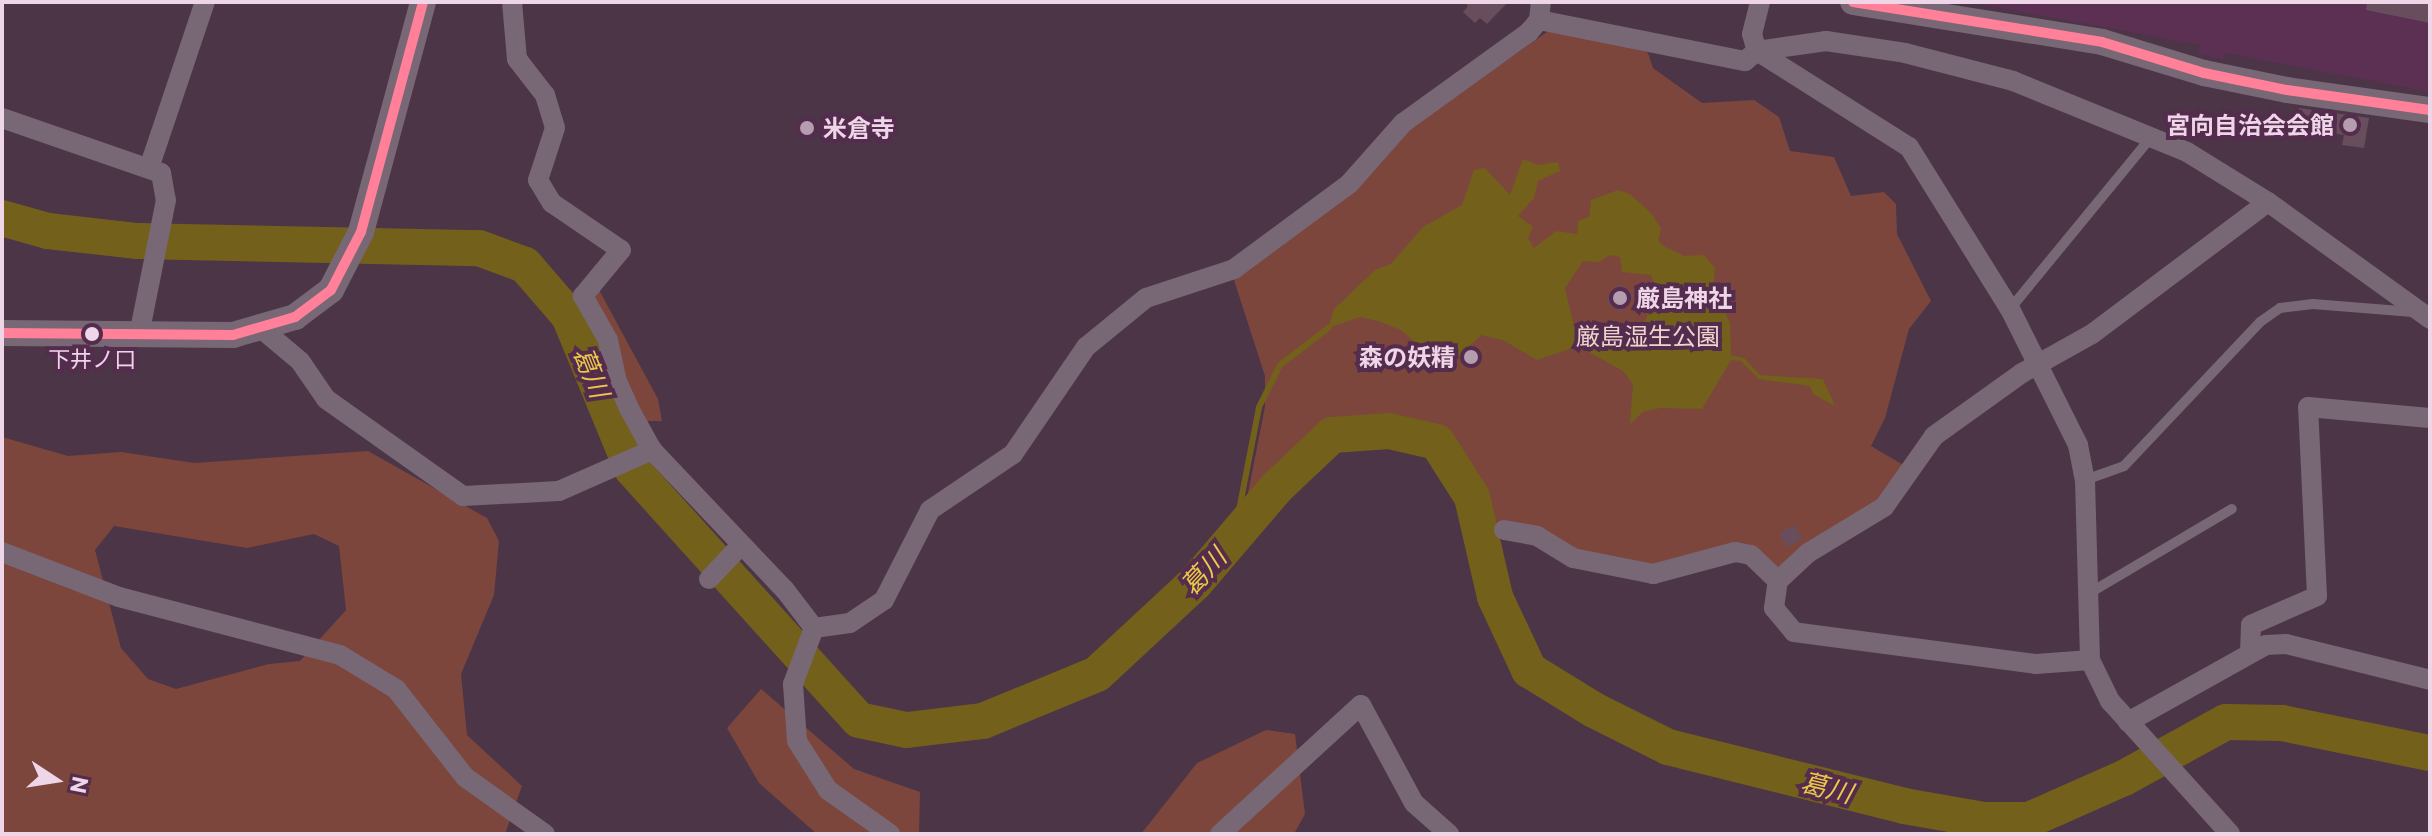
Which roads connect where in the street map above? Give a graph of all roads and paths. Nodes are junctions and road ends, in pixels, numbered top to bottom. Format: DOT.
graph roads {
  1 [pos="205,2"];
  2 [pos="423,2"];
  3 [pos="512,2"];
  4 [pos="1760,2"];
  5 [pos="1853,2"];
  6 [pos="1540,11"];
  7 [pos="1757,51"];
  8 [pos="2430,110"];
  9 [pos="2,118"];
  10 [pos="2152,136"];
  11 [pos="149,168"];
  12 [pos="2268,202"];
  13 [pos="2010,309"];
  14 [pos="2426,316"];
  15 [pos="263,330"];
  16 [pos="2,333"];
  17 [pos="139,335"];
  18 [pos="2036,367"];
  19 [pos="2430,418"];
  20 [pos="648,452"];
  21 [pos="2085,480"];
  22 [pos="2232,509"];
  23 [pos="1504,530"];
  24 [pos="741,545"];
  25 [pos="2,552"];
  26 [pos="709,579"];
  27 [pos="1778,581"];
  28 [pos="2088,594"];
  29 [pos="2241,606"];
  30 [pos="2251,625"];
  31 [pos="811,635"];
  32 [pos="2250,653"];
  33 [pos="2090,660"];
  34 [pos="2430,680"];
  35 [pos="2128,722"];
  36 [pos="545,834"];
  37 [pos="890,834"];
  38 [pos="1220,834"];
  39 [pos="1449,834"];
  40 [pos="2230,834"];
  1 -- 11 [label="street"];
  2 -- 15 [label="street"];
  3 -- 20 [label="street"];
  4 -- 7 [label="street"];
  5 -- 8 [label="street"];
  6 -- 7 [label="street"];
  6 -- 31 [label="street"];
  7 -- 10 [label="street"];
  7 -- 13 [label="street"];
  9 -- 11 [label="street"];
  10 -- 12 [label="street"];
  10 -- 13 [label="lane"];
  11 -- 17 [label="street"];
  12 -- 14 [label="street"];
  12 -- 18 [label="street"];
  13 -- 18 [label="street"];
  14 -- 21 [label="lane"];
  15 -- 17 [label="street"];
  15 -- 20 [label="street"];
  16 -- 17 [label="street"];
  18 -- 21 [label="street"];
  18 -- 27 [label="street"];
  19 -- 30 [label="street"];
  20 -- 24 [label="street"];
  21 -- 28 [label="street"];
  22 -- 28 [label="lane"];
  23 -- 27 [label="street"];
  24 -- 26 [label="street"];
  24 -- 31 [label="street"];
  25 -- 36 [label="street"];
  27 -- 33 [label="street"];
  28 -- 33 [label="street"];
  29 -- 30 [label="street"];
  30 -- 32 [label="street"];
  31 -- 37 [label="street"];
  32 -- 34 [label="street"];
  32 -- 35 [label="street"];
  33 -- 35 [label="street"];
  35 -- 40 [label="street"];
  38 -- 39 [label="street"];
}
